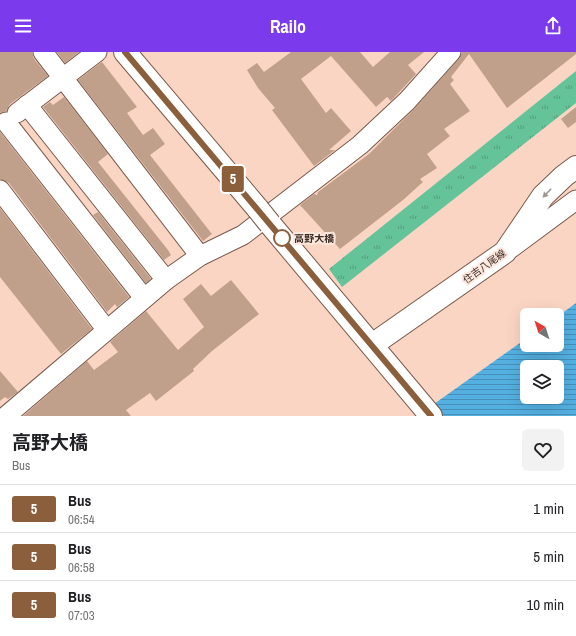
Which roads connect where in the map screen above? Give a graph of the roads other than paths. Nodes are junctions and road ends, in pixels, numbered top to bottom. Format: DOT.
graph roads {
  1 [pos="43,52"];
  2 [pos="97,52"];
  3 [pos="125,52"];
  4 [pos="451,52"];
  5 [pos="63,78"];
  6 [pos="27,105"];
  7 [pos="3,124"];
  8 [pos="576,167"];
  9 [pos="0,190"];
  10 [pos="576,200"];
  11 [pos="506,252"];
  12 [pos="200,256"];
  13 [pos="166,280"];
  14 [pos="144,298"];
  15 [pos="106,329"];
  16 [pos="375,349"];
  17 [pos="6,416"];
  18 [pos="431,416"];
  1 -- 5 [label="street"];
  2 -- 5 [label="street"];
  3 -- 16 [label="main road"];
  4 -- 12 [label="street"];
  5 -- 6 [label="street"];
  5 -- 12 [label="street"];
  6 -- 7 [label="street"];
  6 -- 13 [label="street"];
  7 -- 14 [label="street"];
  8 -- 11 [label="main road, 住吉八尾線, one-way"];
  9 -- 15 [label="street"];
  10 -- 11 [label="street"];
  11 -- 16 [label="main road, 住吉八尾線"];
  12 -- 13 [label="street"];
  13 -- 14 [label="street"];
  14 -- 15 [label="street"];
  15 -- 17 [label="street"];
  16 -- 18 [label="main road"];
}
